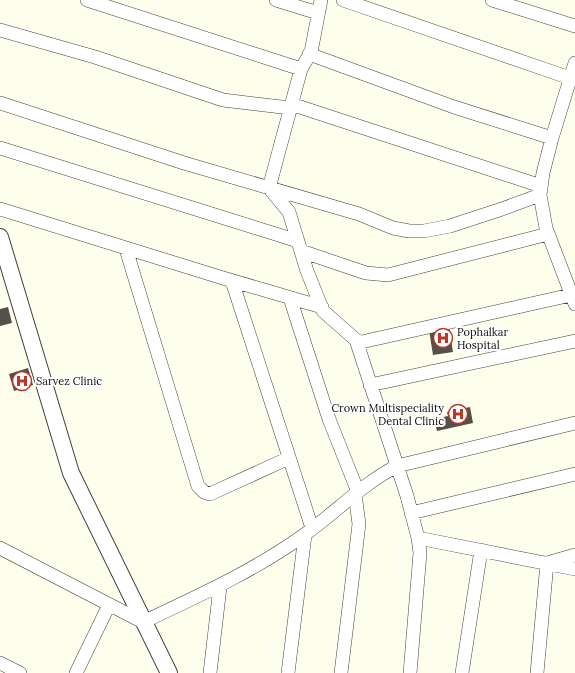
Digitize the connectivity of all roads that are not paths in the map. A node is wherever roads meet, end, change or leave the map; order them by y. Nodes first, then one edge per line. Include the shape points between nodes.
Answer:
1 (87, 0) edge
2 (276, 0) edge
3 (321, 0) edge
4 (343, 0) edge
5 (492, 0) edge
6 (318, 13) junction
7 (575, 26) edge
8 (0, 30) edge
9 (309, 54) junction
10 (575, 63) edge
11 (301, 69) junction
12 (570, 78) junction
13 (0, 103) edge
14 (291, 106) junction
15 (552, 138) junction
16 (0, 148) edge
17 (269, 188) junction
18 (540, 191) junction
19 (0, 209) edge
20 (548, 234) junction
21 (0, 238) edge
22 (300, 246) junction
23 (126, 249) junction
24 (232, 281) junction
25 (290, 298) junction
26 (574, 298) edge
27 (322, 306) junction
28 (575, 341) edge
29 (357, 343) junction
30 (370, 384) junction
31 (575, 423) edge
32 (289, 458) junction
33 (397, 466) junction
34 (575, 474) edge
35 (356, 493) junction
36 (411, 513) junction
37 (309, 531) junction
38 (418, 538) junction
39 (0, 548) edge
40 (481, 550) junction
41 (575, 555) edge
42 (547, 563) junction
43 (575, 569) edge
44 (220, 587) junction
45 (109, 605) junction
46 (143, 622) junction
47 (0, 663) edge
48 (20, 673) edge
49 (76, 673) edge
50 (169, 673) edge
51 (210, 673) edge
52 (288, 673) edge
53 (341, 673) edge
54 (410, 673) edge
55 (462, 673) edge
56 (537, 673) edge

1 - 11 street
2 - 6 street
3 - 6 street
4 - 12 street
5 - 7 street
6 - 9 street
8 - 14 street via 95,57 223,100
9 - 11 street
9 - 15 street via 454,107
10 - 12 street
11 - 14 street
12 - 15 street
13 - 17 street
14 - 17 street
14 - 18 street
15 - 18 street
16 - 22 street
17 - 18 street via 409,231 450,226 502,209
17 - 22 street via 289,212
18 - 20 street
19 - 23 street
20 - 22 street via 388,275 366,273
20 - 26 street
21 - 46 street via 71,473
22 - 27 street
23 - 24 street
23 - 32 street via 198,486 210,494
24 - 25 street
24 - 32 street
25 - 27 street
25 - 35 street
26 - 29 street
27 - 29 street via 323,311
28 - 30 street
29 - 30 street
30 - 33 street
31 - 33 street
32 - 37 street
33 - 35 street
33 - 36 street
34 - 36 street
35 - 37 street
35 - 53 street via 360,524
36 - 38 street
37 - 44 street
37 - 52 street
38 - 40 street
38 - 54 street via 418,589
39 - 45 street
40 - 42 street
40 - 55 street
41 - 42 street
42 - 43 street
42 - 56 street
44 - 46 street
44 - 51 street
45 - 46 street
45 - 49 street
46 - 50 street
47 - 48 street

